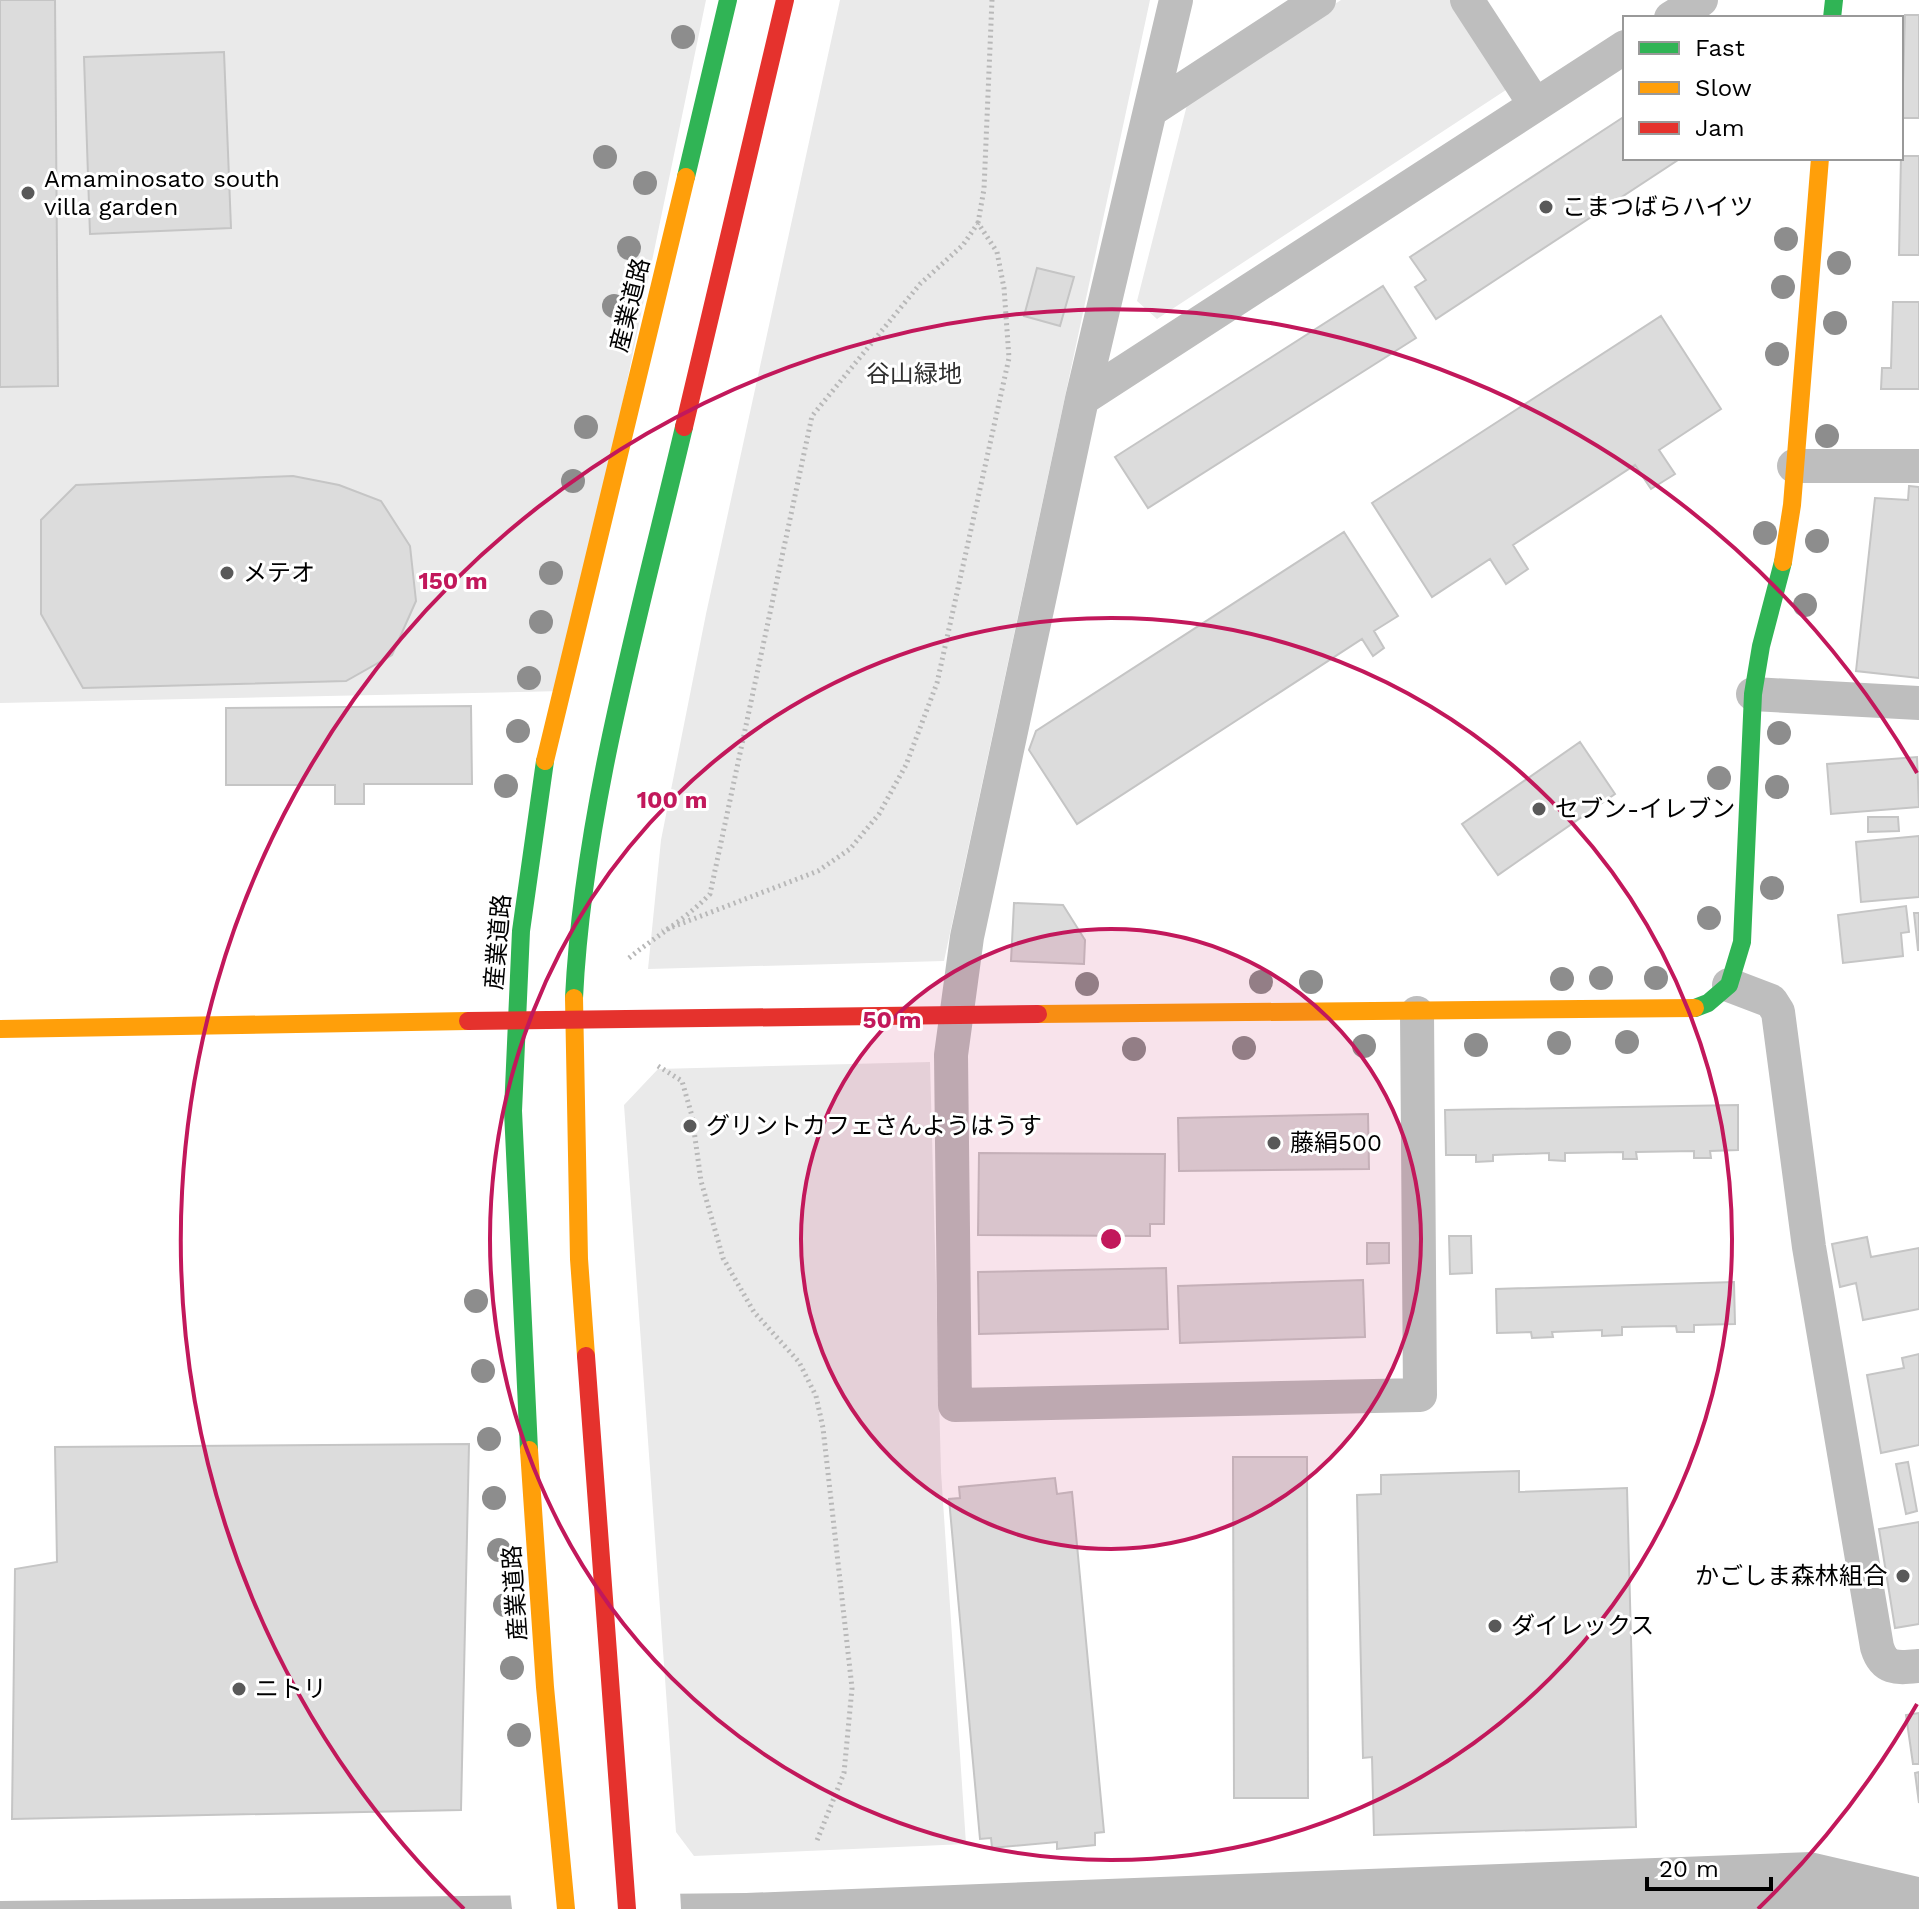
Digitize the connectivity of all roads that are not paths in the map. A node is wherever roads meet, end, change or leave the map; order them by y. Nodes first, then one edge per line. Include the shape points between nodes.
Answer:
1 (728, 0) edge
2 (785, 0) edge
3 (1176, 0) edge
4 (1319, 0) edge
5 (1467, 0) edge
6 (1701, 0) edge
7 (1674, 16) edge
8 (1623, 48) edge
9 (1534, 103) junction
10 (1151, 110) junction
11 (1820, 160) edge
12 (1082, 399) junction
13 (1794, 466) junction
14 (1919, 466) edge
15 (1753, 694) junction
16 (1919, 703) edge
17 (1729, 985) junction
18 (1417, 1013) junction
19 (958, 1014) junction
20 (573, 1021) junction
21 (517, 1022) junction
22 (0, 1029) edge
23 (1919, 1666) edge
24 (566, 1909) edge
25 (627, 1909) edge

1 - 21 main road, 産業道路 via 544,766 521,931
2 - 20 main road via 615,722 577,933
3 - 10 street
4 - 10 street
5 - 9 street
6 - 7 street
8 - 9 street
9 - 12 street
10 - 12 street
11 - 13 main road
12 - 19 street via 967,937
13 - 14 street
13 - 15 main road via 1779,587
15 - 16 street
15 - 17 main road via 1742,942
17 - 18 main road via 1693,1009
17 - 23 street via 1771,1001 1778,1012 1809,1247 1877,1647 1889,1667
18 - 19 main road
18 - 19 street via 1420,1395 955,1405 951,1055
19 - 20 main road
20 - 21 main road
20 - 25 main road via 579,1259
21 - 22 main road
21 - 24 main road, 産業道路 via 513,1111 527,1417

